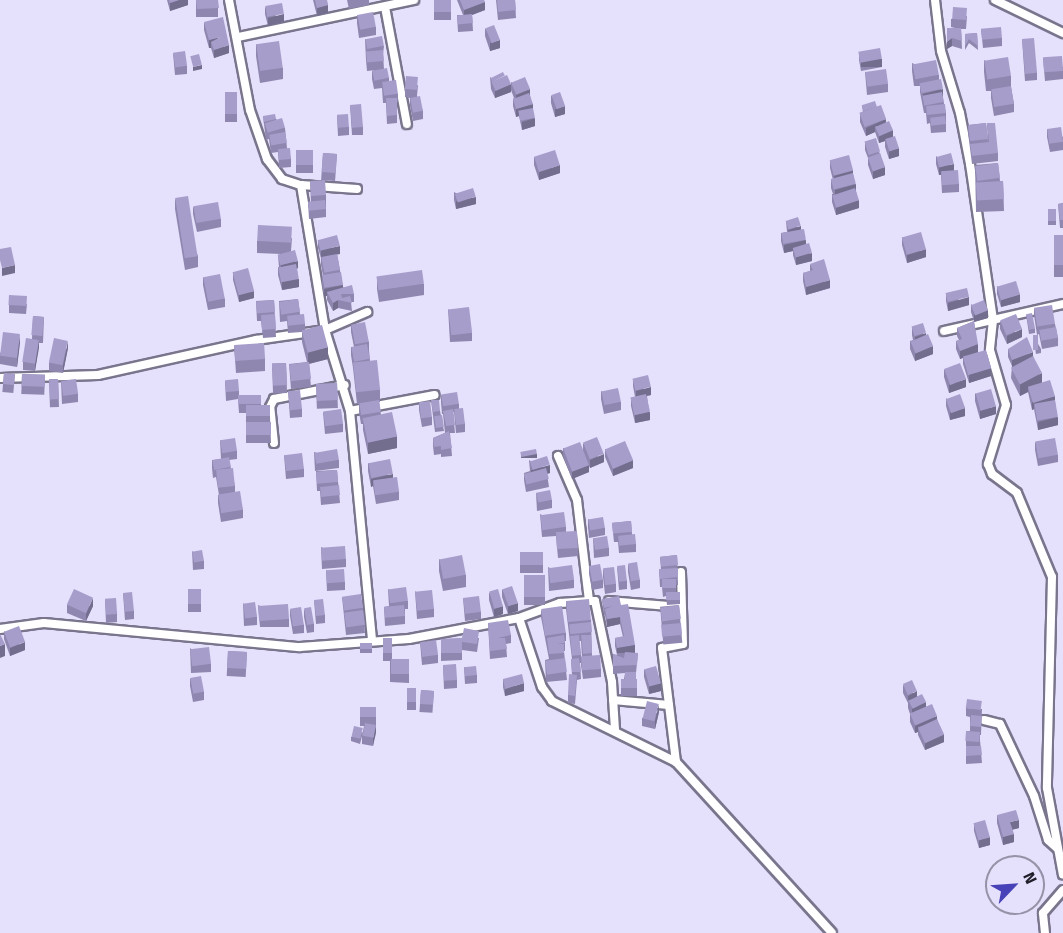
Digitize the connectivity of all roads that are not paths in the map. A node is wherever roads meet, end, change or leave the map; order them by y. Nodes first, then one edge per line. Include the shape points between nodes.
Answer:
1 (229, 0) edge
2 (414, 0) edge
3 (935, 0) edge
4 (995, 0) edge
5 (385, 7) junction
6 (1063, 33) edge
7 (238, 37) junction
8 (407, 124) dead end
9 (301, 185) junction
10 (357, 189) dead end
11 (1063, 304) edge
12 (367, 312) dead end
13 (993, 320) junction
14 (326, 330) junction
15 (944, 332) dead end
16 (0, 378) edge
17 (345, 385) junction
18 (435, 395) dead end
19 (350, 411) junction
20 (274, 443) dead end
21 (558, 456) dead end
22 (681, 572) edge
23 (592, 601) junction
24 (680, 607) junction
25 (519, 618) junction
26 (0, 629) edge
27 (372, 641) junction
28 (613, 700) junction
29 (669, 705) junction
30 (984, 720) edge
31 (615, 730) junction
32 (676, 762) junction
33 (1057, 848) junction
34 (1063, 875) edge
35 (1063, 890) edge
36 (832, 933) edge
37 (1045, 933) edge

1 - 7 street
2 - 5 street
3 - 13 street via 941,51 970,164
4 - 6 street
5 - 7 street
5 - 8 street
7 - 9 street via 250,110 267,159 282,179
9 - 10 street
9 - 14 street
11 - 13 street
12 - 14 street
13 - 15 street
13 - 33 street via 990,350 1006,405 988,454 989,468 1017,493 1053,588 1046,752
14 - 16 street via 256,340 98,375
14 - 17 street
17 - 19 street
17 - 20 street via 274,399 270,407
18 - 19 street
19 - 27 street
21 - 23 street via 577,500
22 - 24 street
23 - 24 street
23 - 25 street via 560,603
23 - 28 street
24 - 29 street via 683,644 662,648
25 - 27 street via 409,639
25 - 31 street via 546,695
26 - 27 street via 44,623 300,646
28 - 29 street
28 - 31 street
29 - 32 street
30 - 33 street via 1000,724 1034,796 1048,840
31 - 32 street
32 - 36 street
33 - 34 street
35 - 37 street via 1043,913

